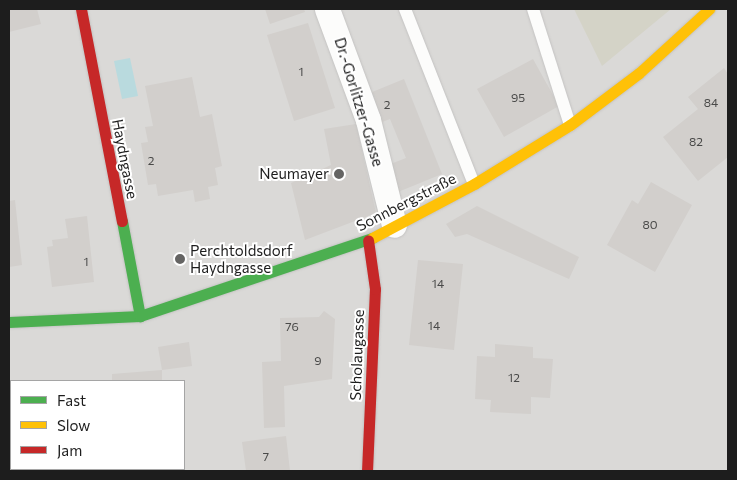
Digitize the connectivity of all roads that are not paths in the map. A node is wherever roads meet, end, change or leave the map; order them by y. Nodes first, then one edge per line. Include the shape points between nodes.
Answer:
1 (82, 9) edge
2 (327, 9) edge
3 (405, 9) edge
4 (533, 9) edge
5 (709, 9) edge
6 (570, 125) junction
7 (474, 184) junction
8 (394, 225) junction
9 (368, 240) junction
10 (140, 316) junction
11 (9, 322) edge
12 (367, 471) edge

1 - 10 street, Haydngasse
2 - 8 street, Dr.-Gorlitzer-Gasse via 368,120
3 - 7 lane
4 - 6 lane
5 - 6 street, Sonnbergstraße via 640,73
6 - 7 street, Sonnbergstraße
7 - 8 street, Sonnbergstraße
8 - 9 street, Sonnbergstraße
9 - 10 street, Sonnbergstraße
9 - 12 street, Scholaugasse via 375,289
10 - 11 street, Sonnbergstraße

